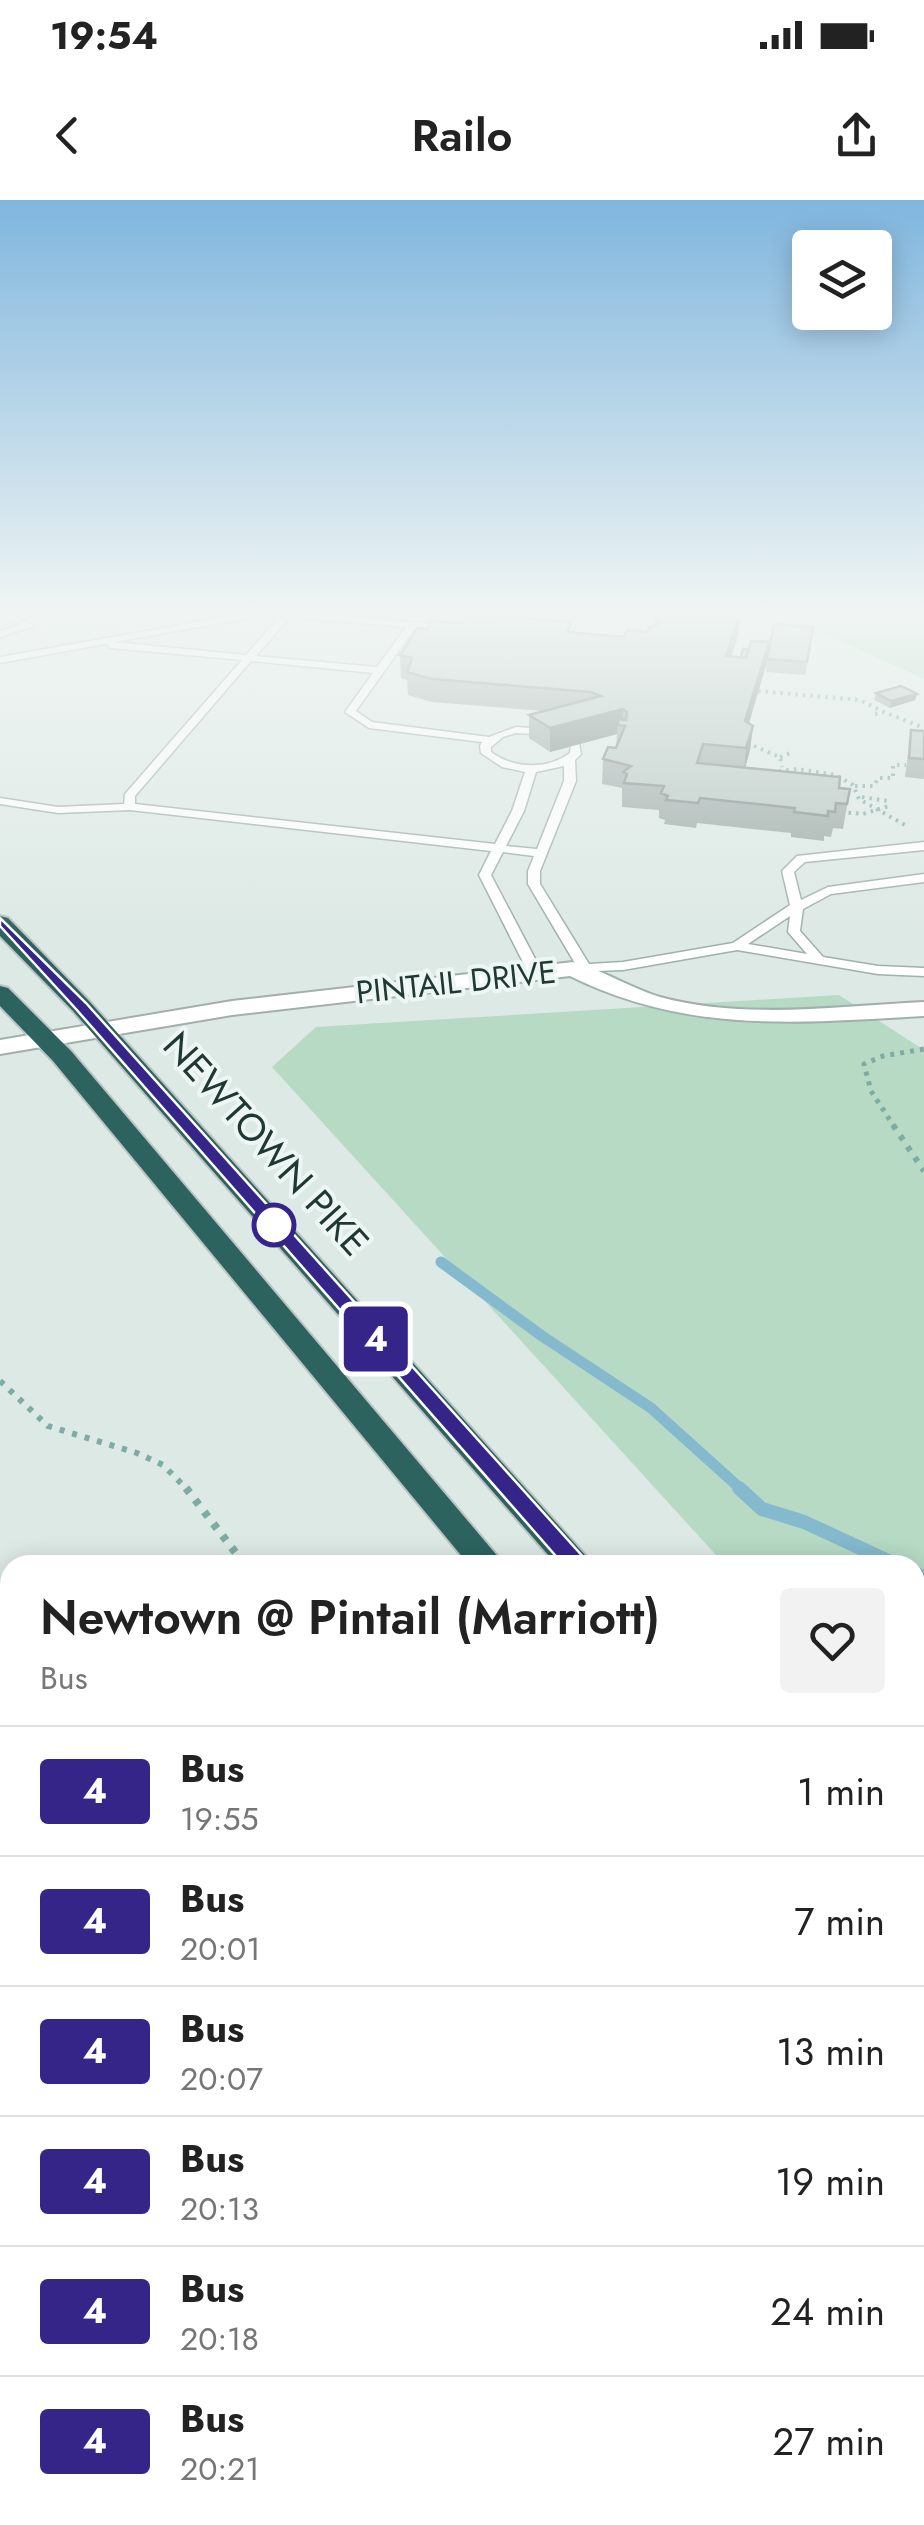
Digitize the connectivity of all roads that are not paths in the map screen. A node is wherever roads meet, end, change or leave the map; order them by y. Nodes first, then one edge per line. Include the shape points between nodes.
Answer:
1 (194, 720) edge
2 (358, 720) edge
3 (553, 732) edge
4 (489, 740) junction
5 (575, 745) edge
6 (570, 760) junction
7 (532, 768) junction
8 (0, 801) edge
9 (130, 807) junction
10 (924, 846) edge
11 (499, 848) junction
12 (541, 853) junction
13 (924, 878) edge
14 (797, 908) junction
15 (0, 923) edge
16 (737, 946) junction
17 (821, 962) junction
18 (578, 968) junction
19 (535, 972) junction
20 (924, 972) edge
21 (0, 993) edge
22 (924, 1008) edge
23 (101, 1029) junction
24 (46, 1039) junction
25 (1, 1049) edge
26 (480, 1555) edge
27 (568, 1555) edge

1 - 9 lane via 128,796
2 - 4 lane
3 - 4 lane via 511,731
4 - 7 lane via 492,759
5 - 6 lane
6 - 7 lane
6 - 12 lane via 570,781
7 - 11 lane
8 - 9 lane via 58,810
9 - 11 lane
10 - 14 lane via 801,859 788,872
11 - 12 lane
11 - 19 lane via 485,875
12 - 18 lane via 534,884
13 - 14 lane via 828,890
14 - 16 lane
14 - 17 lane via 794,932
15 - 23 highway, NEWTOWN PIKE
16 - 17 lane
16 - 18 lane
17 - 20 lane
18 - 19 street, PINTAIL DRIVE
18 - 22 street, PINTAIL DRIVE via 608,990 668,1010 746,1016
19 - 23 street, PINTAIL DRIVE
21 - 24 highway
23 - 24 street, PINTAIL DRIVE
23 - 27 highway, NEWTOWN PIKE
24 - 25 street, PINTAIL DRIVE
24 - 26 highway

